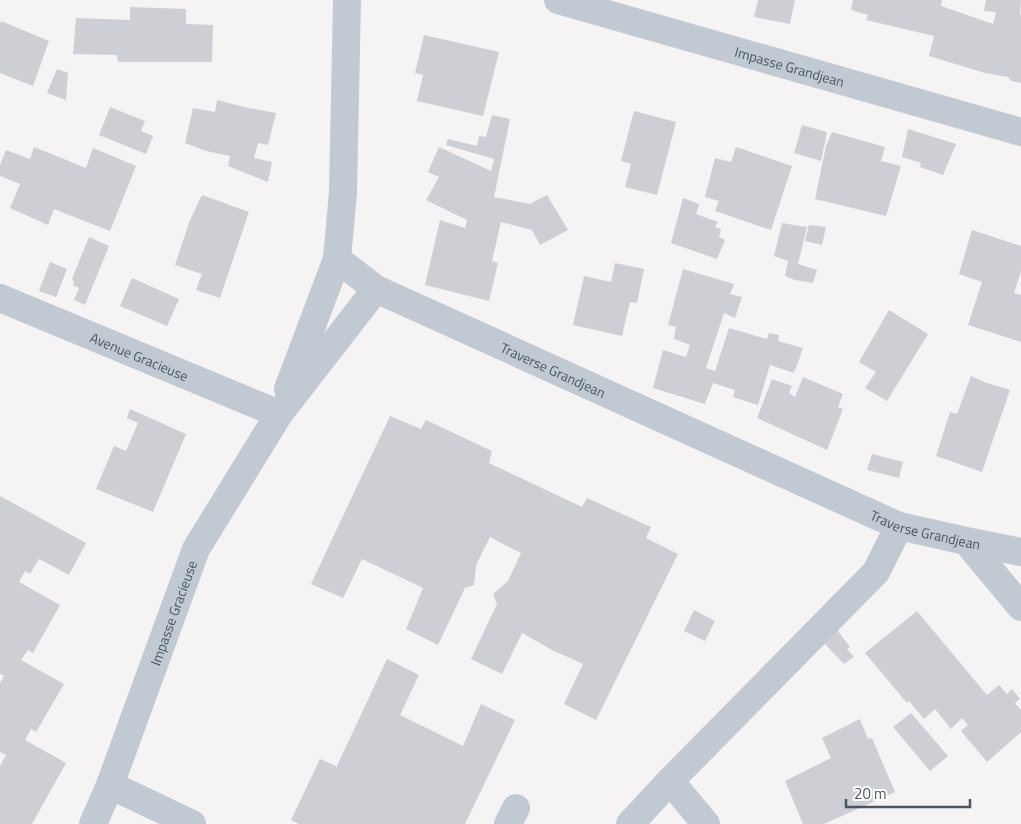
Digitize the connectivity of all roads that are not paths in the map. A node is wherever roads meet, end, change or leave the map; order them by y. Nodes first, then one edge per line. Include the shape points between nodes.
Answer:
1 (347, 0) edge
2 (558, 0) edge
3 (1021, 132) edge
4 (337, 259) junction
5 (376, 289) junction
6 (0, 298) edge
7 (279, 414) junction
8 (899, 526) junction
9 (966, 541) junction
10 (1021, 552) edge
11 (1021, 607) edge
12 (670, 781) junction
13 (110, 785) junction
14 (93, 824) edge
15 (192, 824) edge
16 (630, 824) edge
17 (706, 824) edge

1 - 4 street via 343,192
2 - 3 street, Impasse Grandjean
4 - 5 street, Traverse Grandjean
4 - 7 street, Impasse Gracieuse
5 - 7 street, Impasse Gracieuse
5 - 8 street, Traverse Grandjean
6 - 7 street, Avenue Gracieuse
7 - 13 street, Impasse Gracieuse via 196,549
8 - 9 street, Traverse Grandjean
8 - 12 street via 876,572
9 - 10 street, Traverse Grandjean
9 - 11 street
12 - 16 street
12 - 17 street
13 - 14 street, Impasse Gracieuse
13 - 15 street

